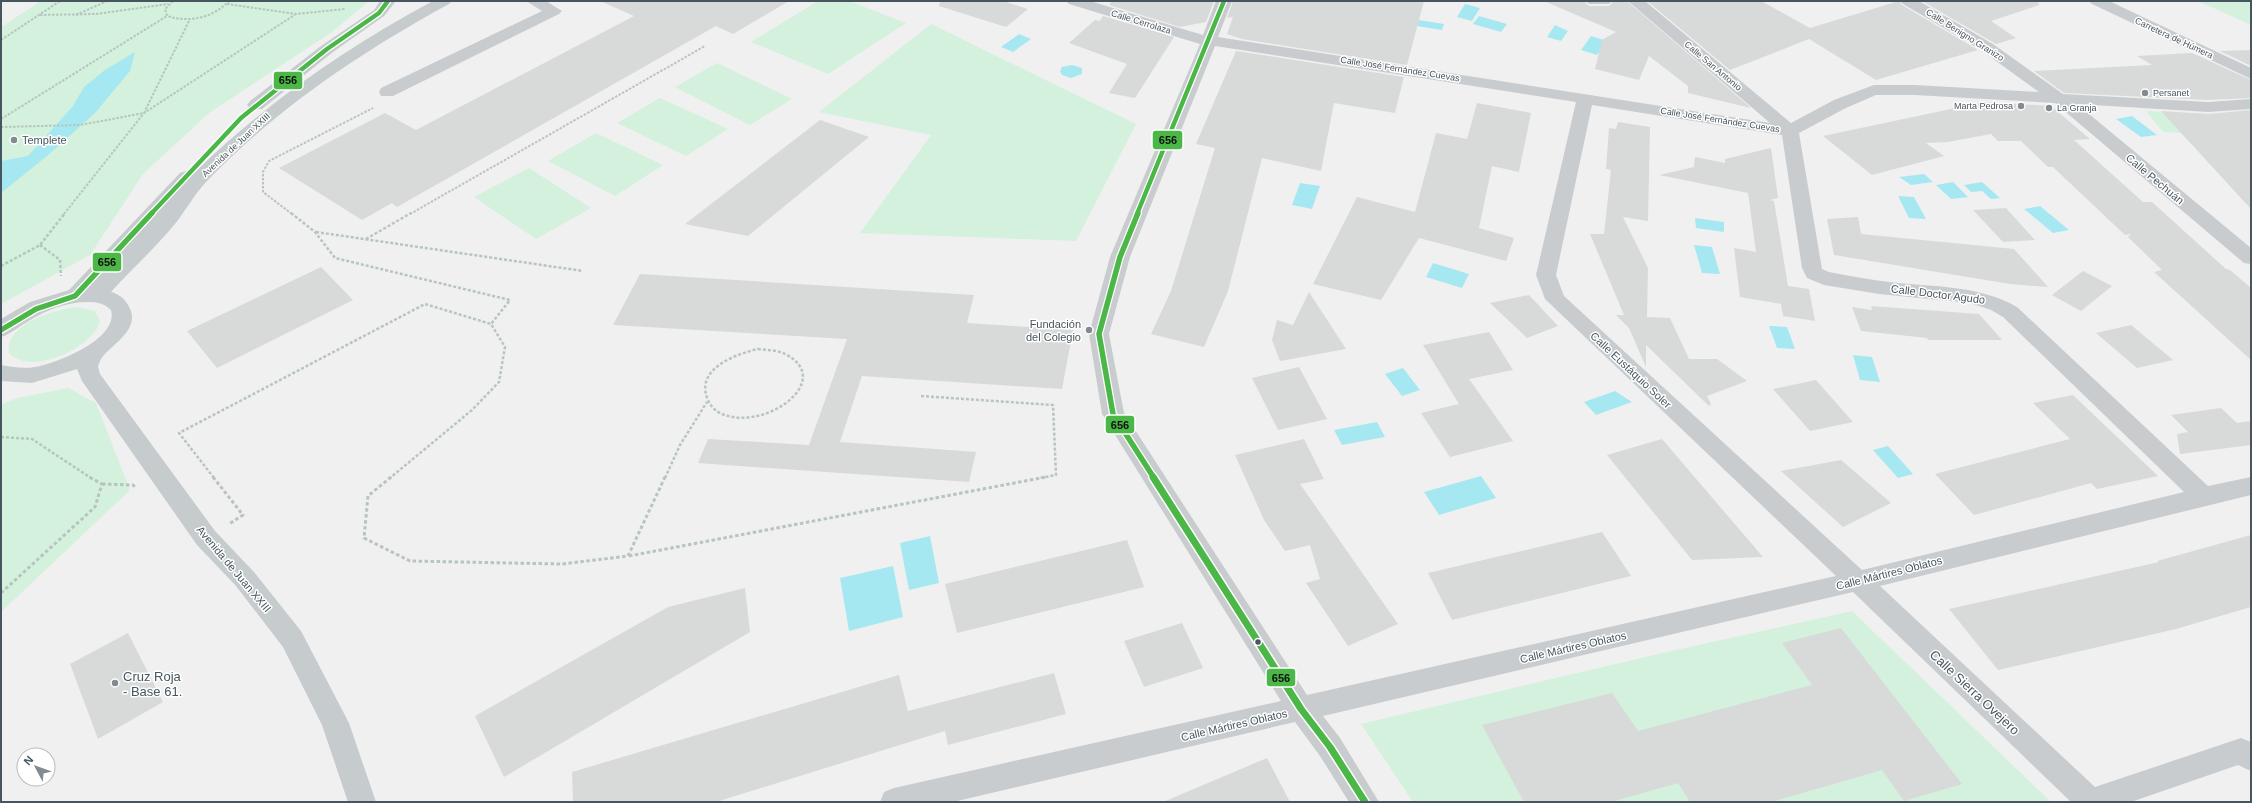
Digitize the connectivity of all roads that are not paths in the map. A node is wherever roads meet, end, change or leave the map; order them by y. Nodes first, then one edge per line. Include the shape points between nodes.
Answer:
1 (388, 1) edge
2 (444, 1) edge
3 (534, 1) edge
4 (1074, 1) edge
5 (1224, 1) edge
6 (1594, 1) edge
7 (1604, 1) edge
8 (1636, 1) edge
9 (1908, 1) edge
10 (2097, 1) edge
11 (1100, 5) edge
12 (1208, 41) junction
13 (2251, 74) edge
14 (387, 92) dead end
15 (1584, 99) junction
16 (2060, 99) junction
17 (2251, 104) edge
18 (1790, 131) junction
19 (2251, 258) edge
20 (97, 295) junction
21 (75, 296) junction
22 (1, 330) edge
23 (95, 351) junction
24 (1, 373) edge
25 (2251, 486) edge
26 (2204, 496) junction
27 (1858, 581) junction
28 (1301, 709) junction
29 (2251, 758) edge
30 (362, 802) edge
31 (894, 802) edge
32 (1364, 802) edge
33 (2091, 802) edge

1 - 21 main road, Avenida de Juan XXIII via 376,15 327,49 241,118
2 - 20 main road, Avenida de Juan XXIII via 403,21 349,54 257,123 201,177 173,214
3 - 14 street via 554,11
4 - 11 street, Calle Cerrolaza
5 - 12 street
6 - 7 street
8 - 18 street, Calle San Antonio
9 - 16 street, Calle Benigno Granizo via 1987,47
10 - 13 street, Carretera de Húmera
11 - 12 street, Calle Cerrolaza
12 - 15 street, Calle José Fernández Cuevas
12 - 28 street via 1120,257 1099,334 1113,414
15 - 18 street, Calle José Fernández Cuevas
15 - 27 street, Calle Eustáquio Soler via 1546,275 1555,299
16 - 17 street, Calle José Fernández Cuevas via 2208,107
16 - 18 street, Calle José Fernández Cuevas via 1874,90 1840,104
16 - 19 street, Calle Pechuán
18 - 26 street, Calle Doctor Agudo via 1814,273 1832,279 1896,290 1983,298 1998,303
20 - 21 main road, Avenida de Juan XXIII
20 - 23 main road, Avenida de Juan XXIII via 111,299 119,306 122,315 119,327 110,339
21 - 22 main road, Avenida de Juan XXIII via 32,310
23 - 24 main road, Avenida de Juan XXIII via 42,374 16,376
23 - 30 main road, Avenida de Juan XXIII via 87,366 90,376 206,538 245,579 292,639 335,723
25 - 26 street, Calle Mártires Oblatos
26 - 27 street, Calle Mártires Oblatos
27 - 28 street, Calle Mártires Oblatos
27 - 33 street, Calle Sierra Ovejero
28 - 31 street, Calle Mártires Oblatos
28 - 32 street via 1330,747
29 - 33 street via 2241,751

